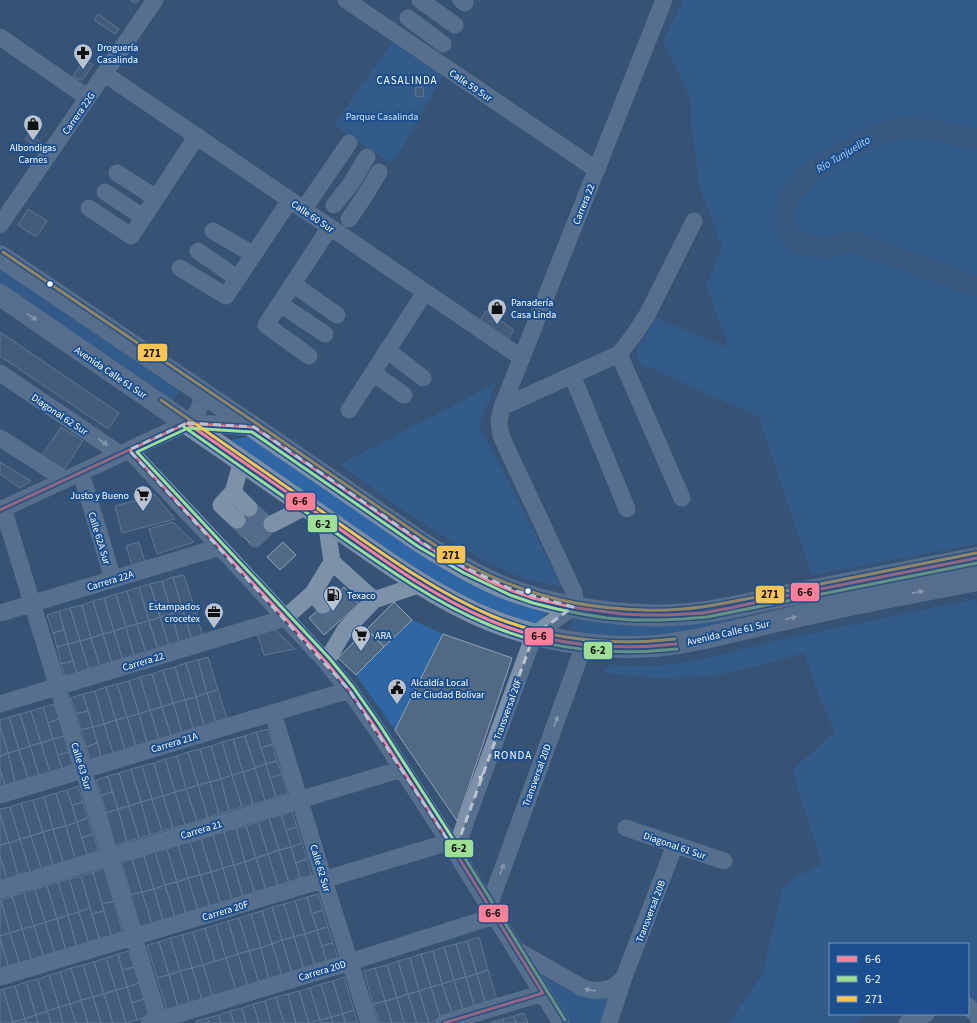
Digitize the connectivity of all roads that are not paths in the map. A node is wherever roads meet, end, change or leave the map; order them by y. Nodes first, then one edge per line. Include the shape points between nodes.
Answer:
1 (156, 0) edge
2 (346, 0) edge
3 (420, 0) edge
4 (664, 0) edge
5 (408, 18) junction
6 (455, 25) dead end
7 (396, 34) junction
8 (0, 37) edge
9 (443, 44) dead end
10 (105, 74) junction
11 (88, 98) junction
12 (197, 136) junction
13 (349, 143) dead end
14 (367, 157) dead end
15 (330, 170) junction
16 (597, 170) junction
17 (379, 172) dead end
18 (117, 173) dead end
19 (350, 185) junction
20 (105, 192) dead end
21 (366, 194) junction
22 (156, 198) junction
23 (297, 205) junction
24 (334, 205) dead end
25 (89, 208) dead end
26 (143, 217) junction
27 (349, 219) dead end
28 (694, 221) dead end
29 (0, 225) edge
30 (330, 227) junction
31 (213, 231) dead end
32 (198, 251) dead end
33 (254, 255) junction
34 (0, 256) edge
35 (180, 268) dead end
36 (238, 279) junction
37 (293, 284) junction
38 (425, 292) junction
39 (0, 295) edge
40 (280, 304) junction
41 (337, 314) dead end
42 (326, 334) dead end
43 (387, 350) junction
44 (619, 354) junction
45 (309, 356) dead end
46 (522, 358) junction
47 (0, 373) edge
48 (372, 373) junction
49 (572, 375) junction
50 (423, 378) dead end
51 (202, 393) junction
52 (404, 395) dead end
53 (502, 407) junction
54 (349, 410) dead end
55 (187, 423) junction
56 (254, 427) junction
57 (0, 438) edge
58 (125, 452) junction
59 (242, 461) junction
60 (81, 473) junction
61 (63, 481) junction
62 (233, 492) junction
63 (682, 498) dead end
64 (307, 506) junction
65 (249, 508) tunnel mouth
66 (2, 509) edge
67 (627, 509) dead end
68 (236, 520) tunnel mouth
69 (326, 520) junction
70 (272, 524) dead end
71 (220, 547) junction
72 (969, 560) edge
73 (332, 562) junction
74 (113, 579) junction
75 (971, 582) edge
76 (421, 584) junction
77 (374, 600) junction
78 (32, 604) junction
79 (573, 607) junction
80 (0, 613) edge
81 (285, 618) junction
82 (534, 635) junction
83 (584, 645) junction
84 (326, 662) junction
85 (58, 686) junction
86 (349, 690) junction
87 (0, 704) edge
88 (274, 713) junction
89 (402, 769) junction
90 (83, 770) junction
91 (0, 795) edge
92 (300, 800) junction
93 (626, 828) dead end
94 (675, 845) junction
95 (452, 847) junction
96 (110, 857) junction
97 (724, 861) dead end
98 (324, 880) junction
99 (0, 890) edge
100 (492, 911) junction
101 (134, 937) junction
102 (516, 949) junction
103 (350, 962) junction
104 (0, 977) edge
105 (624, 977) junction
106 (543, 993) junction
107 (969, 1007) edge
108 (924, 1015) edge
109 (977, 1017) edge
110 (156, 1022) edge
111 (369, 1023) edge
112 (444, 1023) edge
113 (561, 1023) edge
114 (609, 1023) edge
115 (907, 1023) edge
116 (973, 1023) edge

1 - 10 street, Carrera 22G
2 - 7 street, Calle 59 Sur
3 - 5 street
3 - 6 street
4 - 16 street, Carrera 22
5 - 7 street
5 - 9 street
7 - 16 street, Calle 59 Sur
8 - 11 street
10 - 11 street, Carrera 22G
10 - 12 street, Calle 60 Sur
11 - 29 street, Carrera 22G
12 - 22 street
12 - 23 street, Calle 60 Sur
13 - 15 street
14 - 19 street
15 - 19 street
15 - 23 street
16 - 46 street, Carrera 22
17 - 21 street
18 - 22 street
19 - 21 street
19 - 24 street
20 - 26 street
21 - 27 street
22 - 26 street
23 - 30 street, Calle 60 Sur
23 - 33 street
25 - 26 street via 131,236
28 - 44 street via 647,316
30 - 37 street
30 - 38 street, Calle 60 Sur
31 - 33 street
32 - 36 street
33 - 36 street
34 - 51 main road
35 - 36 street via 226,296
37 - 40 street
37 - 41 street
38 - 43 street
38 - 46 street, Calle 60 Sur
39 -> 55 main road, Avenida Calle 61 Sur
40 - 42 street
40 - 45 street via 266,325
43 - 48 street
43 - 50 street
44 - 49 street
44 - 63 street
46 - 53 street, Carrera 22
47 -> 58 street, Diagonal 62 Sur
48 - 52 street
48 - 54 street
49 - 53 street
49 - 67 street
51 - 55 street via 201,406
51 - 56 main road
53 - 79 street via 499,421 501,436 574,592
55 - 56 street
55 - 58 street
55 - 59 main road, Avenida Calle 61 Sur
56 - 79 main road via 445,558 512,590
57 - 61 street via 58,475
58 - 60 street
58 - 71 street, Diagonal 62 Sur
59 - 62 street
59 - 64 main road, Avenida Calle 61 Sur
60 - 61 street
60 - 74 street, Calle 62A Sur
61 - 66 street
62 - 65 street
62 - 68 street via 221,504
64 - 69 main road, Avenida Calle 61 Sur
64 - 70 street
66 - 78 street, Calle 63 Sur
69 - 73 street
69 - 76 main road, Avenida Calle 61 Sur
71 - 74 street, Carrera 22A
71 - 81 street, Diagonal 62 Sur
72 - 79 main road via 695,614 635,614
73 - 77 street
73 - 81 street via 318,599
74 - 78 street, Carrera 22A
83 -> 75 main road, Avenida Calle 61 Sur via 626,647 683,643 795,617
76 - 77 street
76 - 82 main road, Avenida Calle 61 Sur via 485,617
77 - 84 street via 342,626
78 - 80 street, Carrera 22A
78 - 85 street, Calle 63 Sur
79 - 82 street
81 - 84 street, Diagonal 62 Sur
81 - 85 street, Carrera 22
82 - 83 main road, Avenida Calle 61 Sur
82 -> 95 street, Transversal 20F
100 -> 83 street, Transversal 20D
84 - 86 street, Diagonal 62 Sur
85 - 87 street, Carrera 22
85 - 90 street, Calle 63 Sur
86 - 88 street, Carrera 21A
86 - 89 street, Diagonal 62 Sur
88 - 90 street, Carrera 21A
88 - 92 street, Calle 62 Sur
89 - 92 street, Carrera 21
89 - 95 street, Diagonal 62 Sur
90 - 91 street, Carrera 21A
90 - 96 street, Calle 63 Sur
92 - 96 street, Carrera 21
92 - 98 street, Calle 62 Sur
93 - 94 street, Diagonal 61 Sur
94 - 97 street, Diagonal 61 Sur
94 - 105 street, Transversal 20B
95 - 98 street, Carrera 20F
95 - 100 street, Diagonal 62 Sur
96 - 99 street, Carrera 21
96 - 101 street, Calle 63 Sur
98 - 101 street, Carrera 20F
98 - 103 street, Calle 62 Sur
100 - 102 street, Diagonal 62 Sur
100 - 103 street, Carrera 20D
101 - 104 street, Carrera 20F
101 - 110 street, Calle 63 Sur
105 -> 102 street via 620,983 602,991 582,988
102 - 106 street, Diagonal 62 Sur
103 - 110 street, Carrera 20D
103 - 111 street, Calle 62 Sur
105 - 114 street, Transversal 20B
106 - 112 street
106 - 113 street, Diagonal 62 Sur
107 - 109 street
108 - 115 street
109 - 116 street

